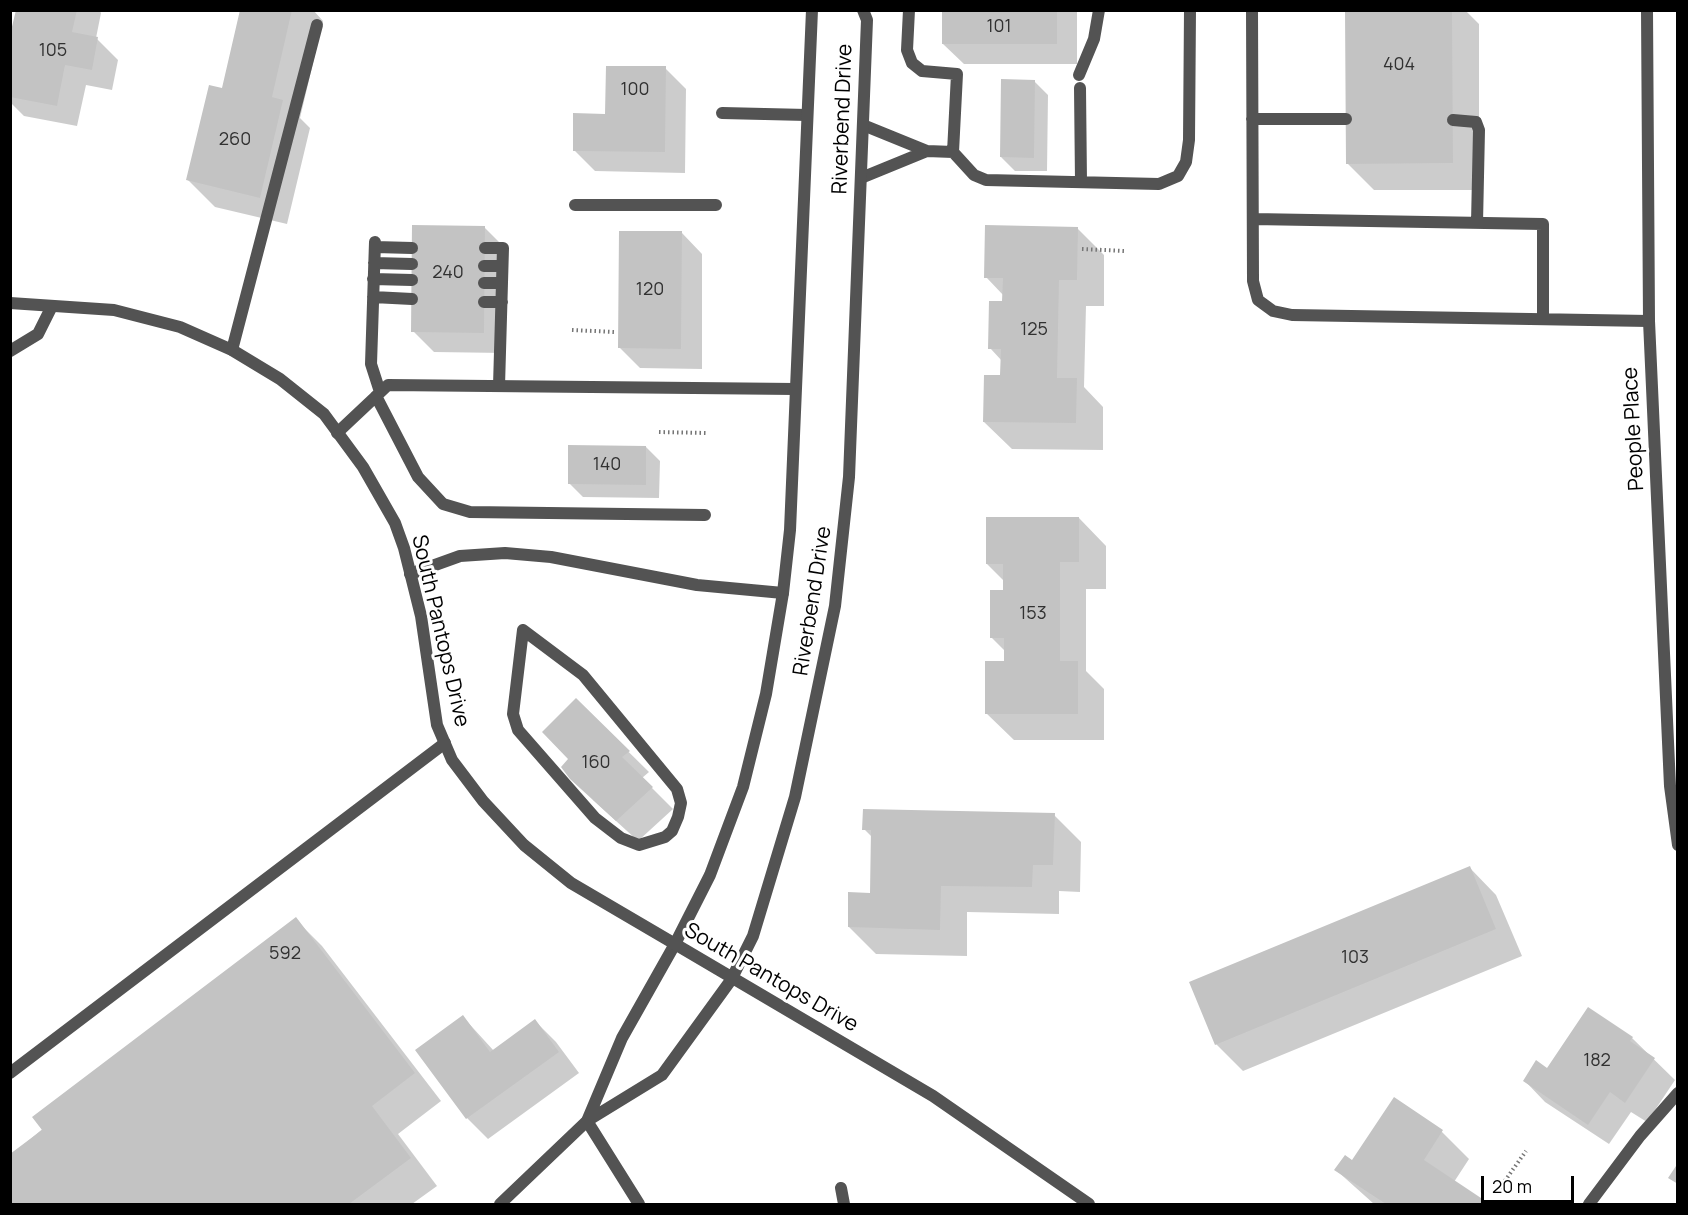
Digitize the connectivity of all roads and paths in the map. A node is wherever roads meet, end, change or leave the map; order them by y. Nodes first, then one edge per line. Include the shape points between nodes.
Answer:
1 (812, 10) edge
2 (863, 10) edge
3 (909, 10) edge
4 (1099, 10) edge
5 (1190, 10) edge
6 (1252, 10) edge
7 (1647, 10) edge
8 (317, 25) dead end
9 (1079, 75) dead end
10 (1080, 88) dead end
11 (722, 113) dead end
12 (807, 115) junction
13 (1252, 119) junction
14 (1346, 119) dead end
15 (1453, 120) dead end
16 (863, 124) junction
17 (927, 151) junction
18 (953, 152) junction
19 (861, 178) junction
20 (1081, 182) junction
21 (575, 205) dead end
22 (716, 205) dead end
23 (1253, 219) junction
24 (1477, 223) junction
25 (412, 248) dead end
26 (484, 248) dead end
27 (1082, 249) dead end
28 (1125, 251) dead end
29 (374, 262) junction
30 (412, 264) dead end
31 (484, 266) dead end
32 (502, 266) junction
33 (373, 279) junction
34 (412, 280) dead end
35 (484, 283) dead end
36 (502, 283) junction
37 (373, 297) junction
38 (412, 299) dead end
39 (484, 302) dead end
40 (502, 302) junction
41 (10, 303) edge
42 (52, 306) junction
43 (1543, 319) junction
44 (1649, 321) junction
45 (572, 330) dead end
46 (615, 332) dead end
47 (232, 350) junction
48 (10, 351) edge
49 (499, 386) junction
50 (795, 389) junction
51 (378, 394) junction
52 (659, 432) dead end
53 (338, 433) junction
54 (706, 433) dead end
55 (705, 515) dead end
56 (410, 574) junction
57 (783, 593) junction
58 (523, 630) joint
59 (445, 743) junction
60 (1677, 845) edge
61 (675, 945) junction
62 (731, 980) junction
63 (10, 1073) edge
64 (1677, 1093) edge
65 (587, 1121) junction
66 (1526, 1150) dead end
67 (842, 1188) dead end
68 (1497, 1192) dead end
69 (500, 1204) edge
70 (639, 1204) edge
71 (844, 1204) edge
72 (1089, 1204) edge
73 (1589, 1204) edge

1 - 12 street, Riverbend Drive
2 - 16 street, Riverbend Drive via 867,21
3 - 18 street via 907,50 912,63 922,71 957,74
4 - 9 street via 1094,39
5 - 20 street via 1189,140 1186,162 1178,176 1159,184
6 - 13 street
7 - 44 street, People Place
8 - 47 street
10 - 20 street
11 - 12 street
12 - 50 street, Riverbend Drive
13 - 14 street
13 - 23 street
15 - 24 street via 1476,122 1479,130
16 - 17 street
16 - 19 street, Riverbend Drive
17 - 18 street
17 - 19 street
18 - 20 street via 974,175 986,180
19 - 62 street, Riverbend Drive via 849,477 835,606 795,797 753,936
21 - 22 street
23 - 24 street
23 - 43 street via 1253,281 1258,300 1273,312
24 - 43 street via 1543,224
25 - 29 street via 375,244
26 - 32 street via 503,248
27 - 28 path
29 - 30 street
29 - 33 street
31 - 32 street
32 - 36 street
33 - 34 street
33 - 37 street
35 - 36 street
36 - 40 street
37 - 38 street
37 - 51 street via 371,363
39 - 40 street
40 - 49 street
41 - 42 street, South Pantops Drive
42 - 47 street, South Pantops Drive via 114,310 180,327
42 - 48 street via 38,334
43 - 44 street
44 - 60 street, People Place via 1670,776
45 - 46 path
47 - 53 street, South Pantops Drive via 280,379 324,414
49 - 50 street
49 - 51 street via 388,385
50 - 57 street, Riverbend Drive via 790,530
51 - 53 street
51 - 55 street via 418,477 443,504 470,512
52 - 54 path
53 - 56 street, South Pantops Drive via 363,467 394,523
56 - 57 street via 460,556 505,553 551,557 697,585
56 - 59 street, South Pantops Drive via 421,616 435,715
57 - 61 street, Riverbend Drive via 766,694 743,787 710,875
58 - 58 street via 583,675 677,789 681,803 672,831 652,843 627,843 595,818 518,730 513,714
59 - 61 street, South Pantops Drive via 452,760 483,801 524,844 571,883
59 - 63 street
61 - 62 street, South Pantops Drive
61 - 65 street, Riverbend Drive via 622,1038
62 - 65 street, Riverbend Drive via 662,1075
62 - 72 street, South Pantops Drive via 933,1096
64 - 73 street
65 - 69 street, Riverbend Drive
65 - 70 street
66 - 68 path
67 - 71 street

